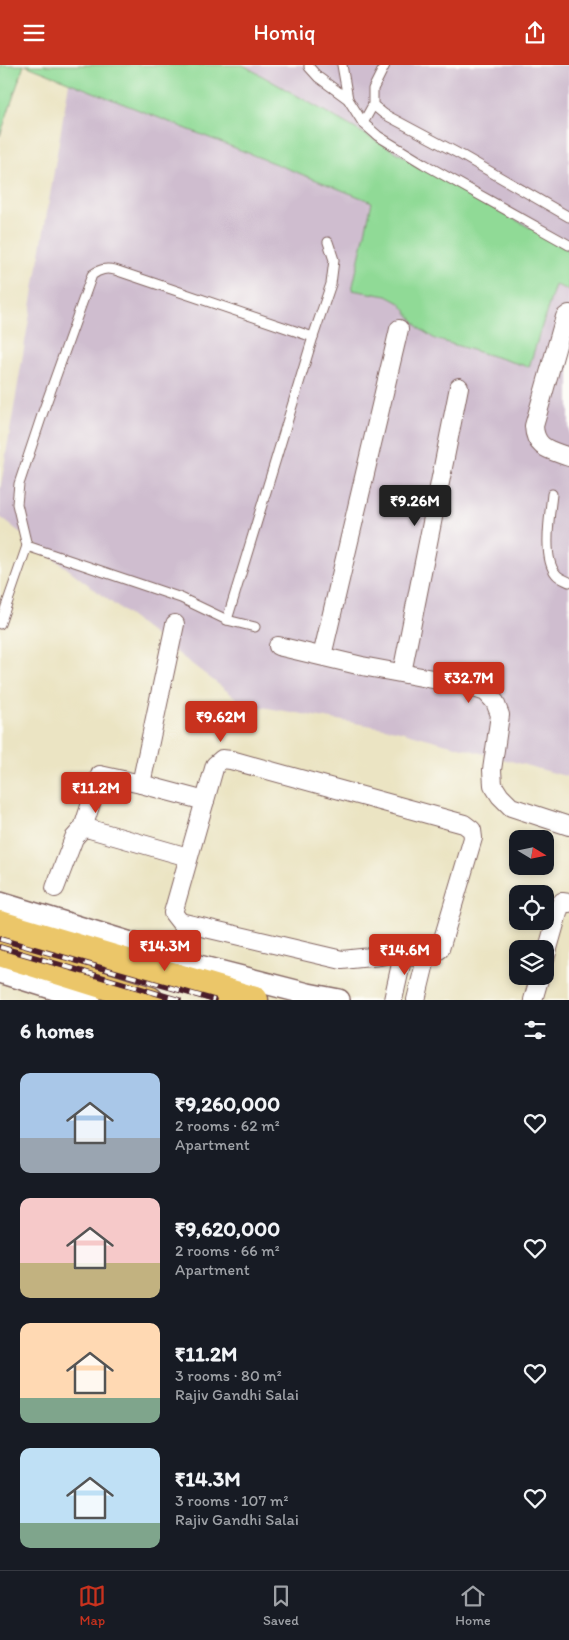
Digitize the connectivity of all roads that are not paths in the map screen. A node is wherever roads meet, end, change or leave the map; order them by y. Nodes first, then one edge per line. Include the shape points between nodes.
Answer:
1 (308, 65) edge
2 (342, 65) edge
3 (385, 65) edge
4 (348, 99) junction
5 (373, 105) junction
6 (362, 123) junction
7 (569, 217) edge
8 (328, 242) dead end
9 (569, 245) edge
10 (569, 314) edge
11 (398, 329) dead end
12 (314, 337) junction
13 (459, 387) dead end
14 (569, 457) edge
15 (552, 494) dead end
16 (27, 546) junction
17 (569, 583) edge
18 (227, 620) junction
19 (0, 624) edge
20 (175, 624) dead end
21 (255, 627) dead end
22 (278, 646) dead end
23 (322, 656) junction
24 (402, 673) junction
25 (141, 784) junction
26 (205, 801) junction
27 (569, 826) edge
28 (83, 828) junction
29 (188, 857) junction
30 (55, 888) dead end
31 (0, 903) edge
32 (569, 903) edge
33 (0, 924) edge
34 (550, 940) edge
35 (0, 953) edge
36 (403, 955) junction
37 (426, 959) junction
38 (0, 973) edge
39 (537, 985) edge
40 (90, 1000) edge
41 (150, 1000) edge
42 (255, 1000) edge
43 (339, 1000) edge
44 (393, 1000) edge
45 (416, 1000) edge
46 (533, 1000) edge

1 - 4 lane via 318,77
2 - 4 lane
3 - 5 lane via 372,89
4 - 6 lane
5 - 6 lane
5 - 7 lane
6 - 9 lane via 424,164
8 - 12 lane via 334,270
10 - 14 street via 565,317 534,426 534,435 542,446
11 - 23 street
12 - 16 lane via 115,270 107,268 92,275 20,483 17,504
12 - 18 lane
13 - 24 street
15 - 17 lane via 550,564 556,575
16 - 18 lane via 181,597
16 - 19 lane
18 - 21 lane
20 - 25 street
22 - 23 street
23 - 24 street
24 - 27 street via 486,692 496,702 500,715 492,770 493,785 500,797 511,807
25 - 26 street
25 - 28 street via 100,775
26 - 29 street
26 - 37 street via 215,765 222,759 468,827 473,838 440,949
28 - 29 street
28 - 30 street via 74,838
29 - 36 street via 173,913 180,922 342,960 397,952
31 - 43 street via 195,965
32 - 34 street via 562,902
33 - 42 main road
35 - 41 main road
36 - 37 street
36 - 44 street
37 - 45 street
38 - 40 street
39 - 46 street

